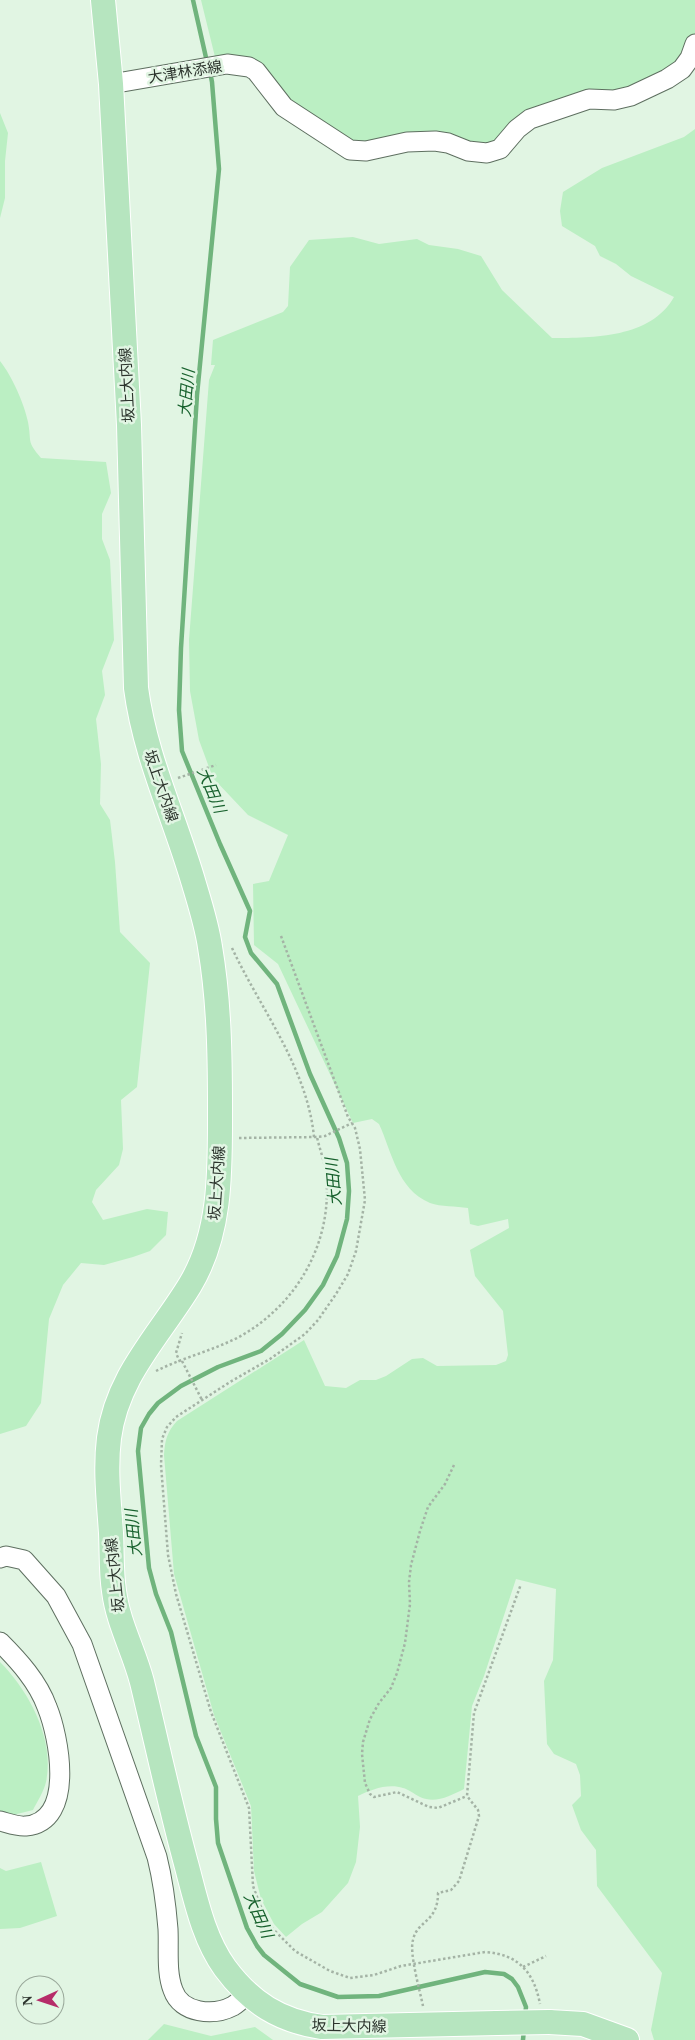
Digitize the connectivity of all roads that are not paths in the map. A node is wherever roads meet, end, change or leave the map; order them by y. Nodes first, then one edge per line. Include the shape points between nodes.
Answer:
1 (103, 0) edge
2 (695, 44) edge
3 (111, 84) junction
4 (0, 1558) edge
5 (0, 1642) edge
6 (0, 1821) edge
7 (248, 1994) junction
8 (627, 2040) edge

1 - 3 main road, 坂上大内線
2 - 3 street, 大津林添線 via 682,69 667,80 631,96 614,100 589,99 530,119 517,128 500,149 487,153 435,141 407,142 366,151 350,150 284,107 249,67 227,64
3 - 7 main road, 坂上大内線 via 129,425 136,688 150,754 193,879 210,943 218,1005 220,1137 213,1232 191,1284 128,1377 115,1408 108,1461 113,1590 141,1679 176,1829 206,1932 224,1967
4 - 7 street via 24,1560 56,1596 82,1644 157,1857 165,1891 170,1977 174,1993 183,2004 203,2013 232,2006
5 - 6 street via 20,1662 47,1705 56,1740 59,1778 58,1800 40,1822 26,1826
7 - 8 main road, 坂上大内線, bridge via 276,2015 322,2027 497,2023 545,2016 583,2024

